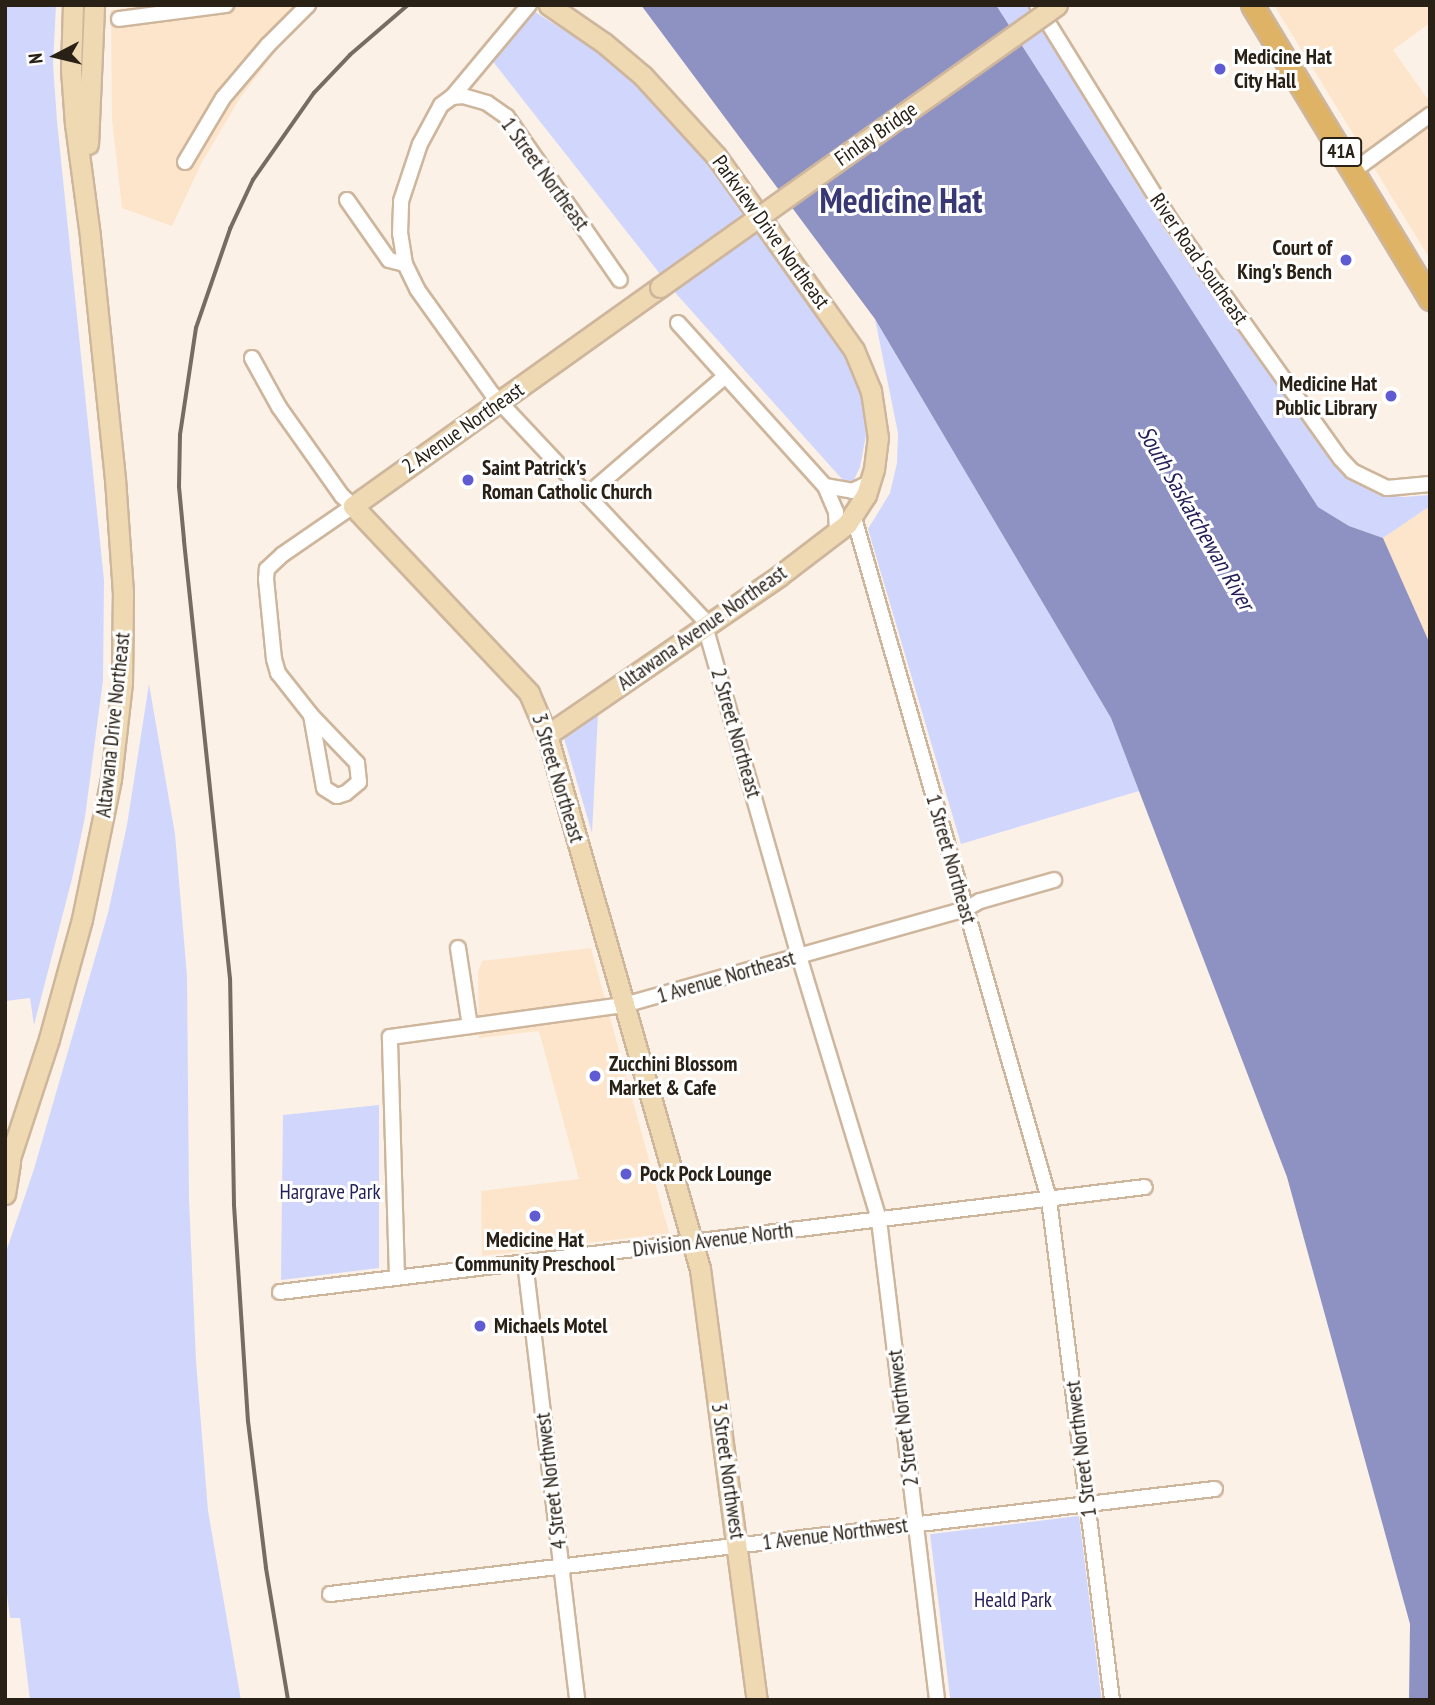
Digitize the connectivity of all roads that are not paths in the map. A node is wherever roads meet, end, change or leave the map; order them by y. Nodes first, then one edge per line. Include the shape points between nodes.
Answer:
1 (72, 5) edge
2 (94, 5) edge
3 (226, 5) edge
4 (308, 5) edge
5 (529, 5) edge
6 (549, 5) edge
7 (1037, 5) edge
8 (1057, 5) edge
9 (1252, 5) edge
10 (119, 19) dead end
11 (452, 97) junction
12 (1430, 115) edge
13 (185, 162) dead end
14 (1352, 172) junction
15 (347, 200) dead end
16 (90, 236) junction
17 (405, 264) junction
18 (620, 280) dead end
19 (660, 287) joint
20 (1430, 299) edge
21 (678, 323) dead end
22 (252, 358) dead end
23 (724, 377) junction
24 (500, 402) junction
25 (870, 482) junction
26 (1430, 484) edge
27 (825, 486) junction
28 (587, 495) junction
29 (353, 506) junction
30 (854, 517) junction
31 (837, 532) junction
32 (706, 627) junction
33 (311, 715) junction
34 (547, 735) junction
35 (1054, 880) dead end
36 (966, 909) junction
37 (457, 948) dead end
38 (799, 956) junction
39 (624, 1005) junction
40 (470, 1026) junction
41 (8, 1167) edge
42 (1145, 1187) dead end
43 (5, 1194) edge
44 (1049, 1199) junction
45 (879, 1220) junction
46 (693, 1243) junction
47 (525, 1262) junction
48 (397, 1278) junction
49 (281, 1292) dead end
50 (1215, 1489) dead end
51 (1088, 1504) junction
52 (916, 1524) junction
53 (738, 1546) junction
54 (561, 1567) junction
55 (330, 1594) dead end
56 (577, 1700) edge
57 (757, 1700) edge
58 (937, 1700) edge
59 (1112, 1700) edge

1 - 16 street, Altawana Drive Northeast via 75,124
2 - 16 street, Altawana Drive Northeast via 88,125
3 - 10 street
4 - 13 street via 223,98
5 - 11 street
6 - 25 street, Parkview Drive Northeast via 628,62 683,117 841,329 864,370 877,417 877,454
7 - 26 street, River Road Southeast via 1171,221 1341,459 1352,471 1387,488
8 - 19 street, Finlay Bridge, bridge
9 - 14 main road, 41A
11 - 17 street via 435,114 405,184 399,218
11 - 18 street, 1 Street Northeast via 487,103 507,117
12 - 14 street
14 - 20 main road, 41A
15 - 17 street, 2 Street Northeast via 389,260
16 - 41 street, Altawana Drive Northeast via 116,479 123,593 122,683 111,779 88,892 49,1040
17 - 24 street, 2 Street Northeast via 417,289
19 - 24 street, 2 Avenue Northeast
21 - 23 street
22 - 29 street, 3 Street Northeast via 279,407
23 - 27 street
23 - 28 street
24 - 28 street, 2 Street Northeast
24 - 29 street, 2 Avenue Northeast
25 - 27 street via 852,491
25 - 30 street, Parkview Drive Northeast
27 - 31 street via 834,504
28 - 32 street, 2 Street Northeast
29 - 33 street, 2 Avenue Northeast via 267,569 278,673
29 - 34 street, 3 Street Northeast via 520,683 538,709
30 - 31 street, Altawana Avenue Northeast
30 - 36 street, 1 Street Northeast
31 - 32 street, Altawana Avenue Northeast
32 - 34 street, Altawana Avenue Northeast
32 - 38 street, 2 Street Northeast
33 - 33 street via 324,788 337,796 346,793 359,782 357,763
34 - 39 street, 3 Street Northeast
35 - 36 street, 1 Avenue Northeast
36 - 38 street, 1 Avenue Northeast
36 - 44 street, 1 Street Northeast
37 - 40 street
38 - 39 street, 1 Avenue Northeast
38 - 45 street, 2 Street Northeast
39 - 40 street, 1 Avenue Northeast
39 - 46 street, 3 Street Northeast
40 - 48 street, 1 Avenue Northeast via 390,1037
41 - 43 street, Altawana Drive Northeast
42 - 44 street, Division Avenue North
44 - 45 street, Division Avenue North
44 - 51 street, 1 Street Northwest
45 - 46 street, Division Avenue North
45 - 52 street, 2 Street Northwest
46 - 47 street, Division Avenue North
46 - 53 street, 3 Street Northwest via 704,1293
47 - 48 street, Division Avenue North
47 - 54 street, 4 Street Northwest
48 - 49 street, Division Avenue North
50 - 51 street, 1 Avenue Northwest
51 - 52 street, 1 Avenue Northwest
51 - 59 street, 1 Street Northwest
52 - 53 street, 1 Avenue Northwest
52 - 58 street, 2 Street Northwest
53 - 54 street, 1 Avenue Northwest
53 - 57 street, 3 Street Northwest
54 - 55 street, 1 Avenue Northwest
54 - 56 street, 4 Street Northwest

